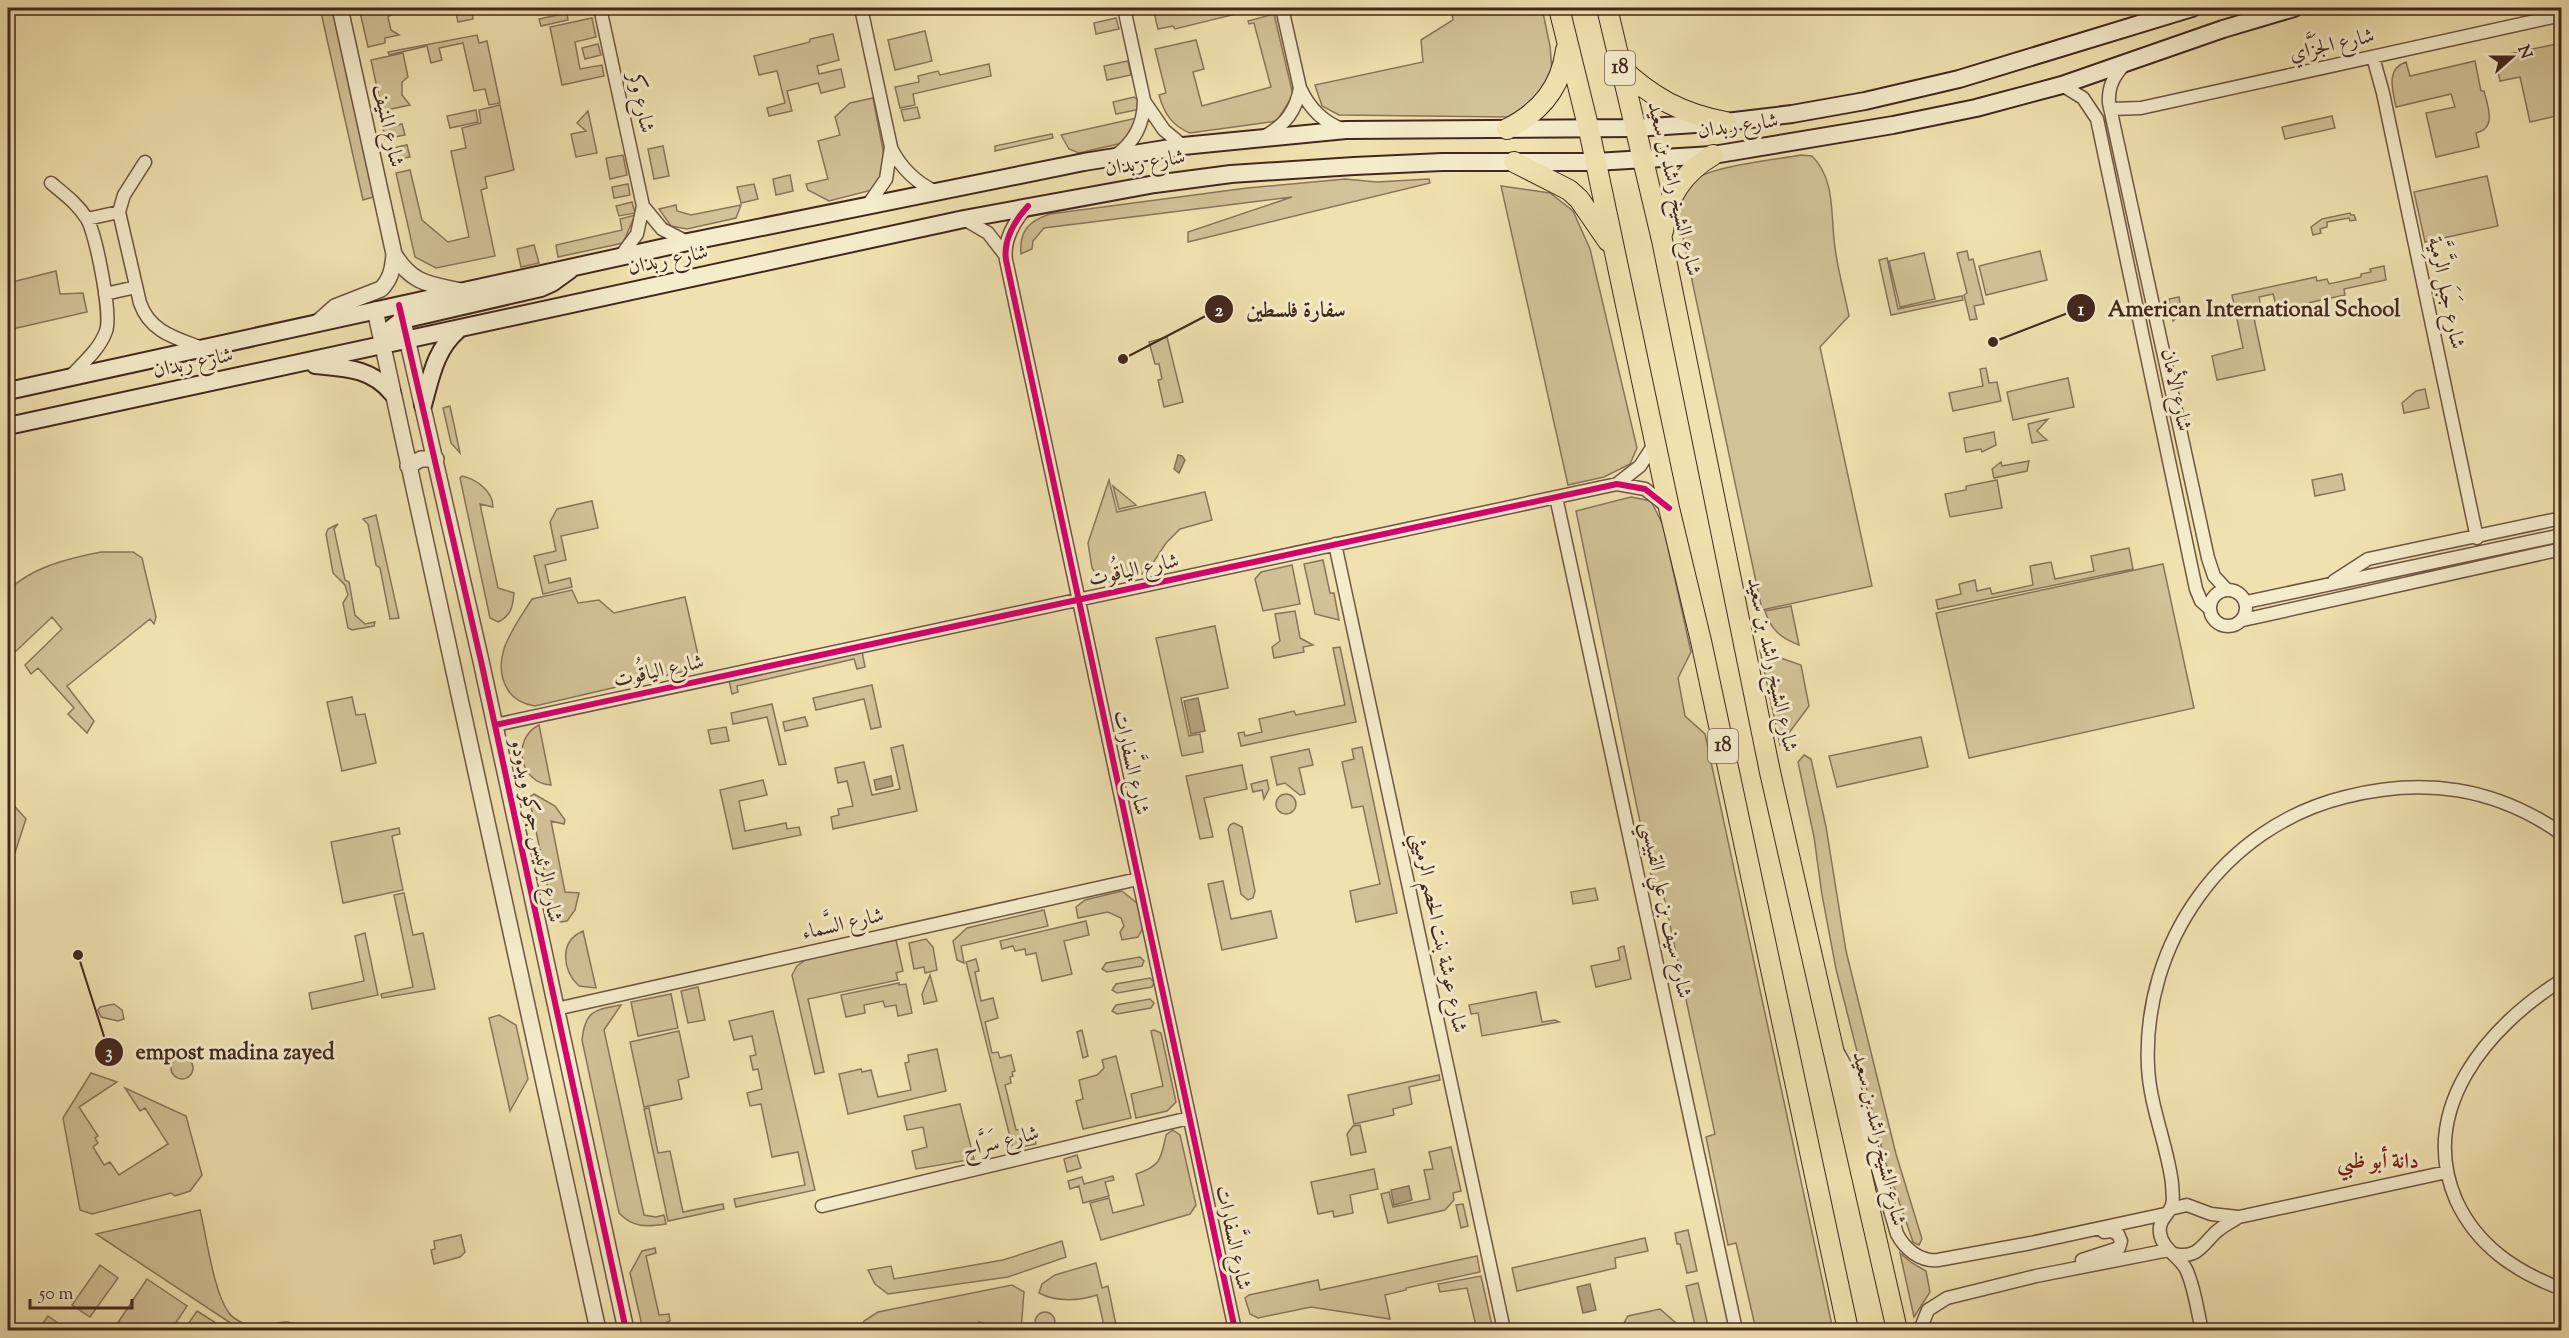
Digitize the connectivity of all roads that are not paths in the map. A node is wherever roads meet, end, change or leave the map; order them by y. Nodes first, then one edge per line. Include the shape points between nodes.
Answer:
1 (340, 8) edge
2 (600, 8) edge
3 (861, 8) edge
4 (1124, 8) edge
5 (1282, 8) edge
6 (1559, 8) edge
7 (1607, 8) edge
8 (2192, 8) edge
9 (2294, 8) edge
10 (2562, 15) edge
11 (1567, 44) junction
12 (2373, 57) junction
13 (2126, 62) junction
14 (1620, 67) junction
15 (2062, 85) junction
16 (1300, 88) junction
17 (1144, 100) junction
18 (2110, 109) junction
19 (1725, 122) junction
20 (1635, 128) junction
21 (1508, 129) junction
22 (1346, 130) junction
23 (1589, 130) junction
24 (1262, 138) junction
25 (1183, 146) junction
26 (891, 147) junction
27 (1713, 154) junction
28 (1114, 157) junction
29 (1643, 159) junction
30 (145, 162) dead end
31 (1514, 162) junction
32 (1595, 162) junction
33 (51, 183) dead end
34 (934, 191) junction
35 (868, 205) junction
36 (643, 206) junction
37 (1028, 206) junction
38 (118, 212) junction
39 (87, 219) junction
40 (964, 219) junction
41 (1662, 240) junction
42 (688, 242) junction
43 (1614, 249) junction
44 (394, 254) junction
45 (1005, 255) junction
46 (620, 257) junction
47 (573, 267) junction
48 (136, 287) junction
49 (461, 291) junction
50 (105, 294) junction
51 (375, 310) junction
52 (401, 313) junction
53 (317, 323) junction
54 (458, 330) junction
55 (407, 341) junction
56 (382, 346) junction
57 (202, 348) junction
58 (300, 364) junction
59 (69, 378) junction
60 (8, 391) edge
61 (392, 393) junction
62 (423, 405) junction
63 (8, 426) edge
64 (1655, 443) junction
65 (436, 459) junction
66 (408, 466) junction
67 (1617, 484) junction
68 (1557, 497) junction
69 (1669, 508) junction
70 (2562, 518) edge
71 (2562, 535) edge
72 (2478, 537) junction
73 (1335, 544) junction
74 (2562, 549) edge
75 (2330, 584) junction
76 (2228, 590) junction
77 (1078, 600) junction
78 (2246, 602) junction
79 (2210, 609) junction
80 (2242, 620) junction
81 (495, 725) junction
82 (2562, 834) edge
83 (1138, 879) junction
84 (2562, 980) edge
85 (556, 1009) junction
86 (1832, 1045) junction
87 (1190, 1118) junction
88 (2447, 1172) junction
89 (822, 1206) dead end
90 (2168, 1212) junction
91 (2240, 1217) junction
92 (2031, 1243) junction
93 (2172, 1252) junction
94 (2036, 1276) junction
95 (2562, 1289) edge
96 (598, 1330) edge
97 (626, 1330) edge
98 (1235, 1330) edge
99 (1504, 1330) edge
100 (1736, 1330) edge
101 (1848, 1330) edge
102 (1897, 1330) edge
103 (1920, 1330) edge
104 (2202, 1330) edge

1 - 44 street, شارع المنيف
2 - 36 street, شارع وكر
3 - 26 street
4 - 17 street
5 - 16 street
6 - 11 main road, 18
7 - 14 main road, شارع الشيخ راشد بن سعيد / 18
8 - 19 main road, شارع ربدان via 1959,79 1854,103
9 - 13 main road, شارع ربدان
10 - 12 street, شارع الجَزَّاي
11 - 21 main road via 1557,83 1546,100
11 - 23 main road, 18
12 - 18 street, شارع الجَزَّاي via 2141,108
12 - 72 street, شارع جَبَل الرَّمِيَّة
13 - 15 main road, شارع ربدان
13 - 18 street, شارع الأمان via 2112,81
14 - 19 main road via 1658,99 1686,113
14 - 20 main road, شارع الشيخ راشد بن سعيد / 18
15 - 27 main road, شارع ربدان via 1893,125
15 - 79 street, شارع الأمان via 2083,98 2097,119 2196,589
16 - 22 street via 1318,115
16 - 24 street via 1288,119
17 - 25 street via 1164,130
17 - 28 street via 1137,132
18 - 76 street, شارع الأمان via 2208,558 2214,576
19 - 20 main road, شارع ربدان
20 - 23 main road, شارع ربدان
20 - 29 main road, شارع الشيخ راشد بن سعيد / 18
21 - 22 main road, شارع ربدان
21 - 23 main road, شارع ربدان
22 - 24 main road, شارع ربدان
23 - 32 main road, 18
24 - 25 main road, شارع ربدان
25 - 28 main road, شارع ربدان
26 - 34 street via 908,173
26 - 35 street via 886,179
27 - 29 main road, شارع ربدان
27 - 41 main road via 1680,182 1667,210
28 - 34 main road, شارع ربدان
29 - 32 main road, شارع ربدان
29 - 41 main road, شارع الشيخ راشد بن سعيد / 18
30 - 38 street
31 - 32 main road, شارع ربدان
31 - 37 main road, شارع ربدان via 1431,162 1231,174
31 - 43 main road via 1569,190
32 - 43 main road, 18
33 - 39 street
34 - 35 main road, شارع ربدان
35 - 42 main road, شارع ربدان
36 - 42 street, شارع وكر via 662,229
36 - 46 street, شارع وكر via 637,234
37 - 40 main road, شارع ربدان
37 - 45 street, شارع السَّفارات via 1012,229
38 - 39 street
38 - 48 street
39 - 50 street
40 - 45 street, شارع السَّفارات via 988,233
40 - 54 main road, شارع ربدان
41 - 86 main road, شارع الشيخ راشد بن سعيد / 18 via 1750,679
42 - 46 main road, شارع ربدان
43 - 64 main road, 18
44 - 49 street, شارع المنيف via 411,277
44 - 53 street, شارع المنيف via 391,277 381,289 335,307
45 - 77 street, شارع السَّفارات
46 - 47 main road, شارع ربدان
47 - 49 main road, شارع ربدان
47 - 52 main road via 541,288
48 - 50 street
48 - 57 street via 143,312 154,327
49 - 52 main road, شارع ربدان
50 - 59 street via 106,333
51 - 52 main road, شارع ربدان
51 - 53 main road, شارع ربدان
51 - 56 street
52 - 55 street, شارع الرئيس جوكو ويدودو
52 - 56 main road
53 - 57 main road, شارع ربدان
54 - 55 main road, شارع ربدان
54 - 62 main road via 436,358
55 - 56 main road, شارع ربدان
55 - 62 street, شارع الرئيس جوكو ويدودو
56 - 58 main road, شارع ربدان
56 - 61 street
57 - 59 main road, شارع ربدان
58 - 61 main road via 363,371 379,379
58 - 63 main road, شارع ربدان
59 - 60 main road, شارع ربدان
61 - 66 street
62 - 65 street, شارع الرئيس جوكو ويدودو
64 - 67 street, شارع الياقُوت via 1640,466
64 - 69 main road, 18
65 - 66 street via 421,459
65 - 81 street, شارع الرئيس جوكو ويدودو
66 - 96 street
67 - 68 street, شارع الياقُوت
67 - 69 street, شارع الياقُوت via 1645,489
68 - 73 street, شارع الياقُوت
68 - 100 street, شارع سيف بن علي القبيسي
69 - 101 main road, 18
70 - 72 street
71 - 75 street
72 - 75 street via 2368,559
73 - 77 street, شارع الياقُوت
73 - 99 street, شارع عوشة بنت الحصم الرميثي
74 - 80 street
75 - 78 street
76 - 78 street via 2239,593
76 - 79 street via 2213,598
77 - 81 street, شارع الياقُوت
77 - 83 street, شارع السَّفارات
78 - 80 street
79 - 80 street via 2220,625 2232,626
81 - 85 street, شارع الرئيس جوكو ويدودو
82 - 90 street via 2514,806 2474,793 2451,788 2403,788 2335,799 2285,819 2220,869 2187,911 2170,945 2150,1013 2148,1069 2170,1175 2172,1200
83 - 85 street, شارع السَّماء
83 - 87 street, شارع السَّفارات
84 - 88 street via 2505,1024 2467,1072 2445,1130
85 - 97 street, شارع الرئيس جوكو ويدودو
86 - 92 street via 1851,1077 1895,1226 1905,1247 1932,1260
86 - 102 main road, شارع الشيخ راشد بن سعيد / 18
87 - 89 street, شارع سَرَّاح
87 - 98 street, شارع السَّفارات
88 - 91 street
88 - 95 street via 2464,1214 2487,1246 2519,1270
90 - 91 street via 2187,1205 2216,1216
90 - 92 street
90 - 93 street via 2160,1224 2160,1235
91 - 93 street via 2216,1232 2196,1253 2182,1256
92 - 94 street via 2048,1246 2111,1231 2121,1241 2116,1251 2056,1266
93 - 94 street
93 - 104 street via 2190,1278
94 - 103 street via 1939,1302 1924,1316

